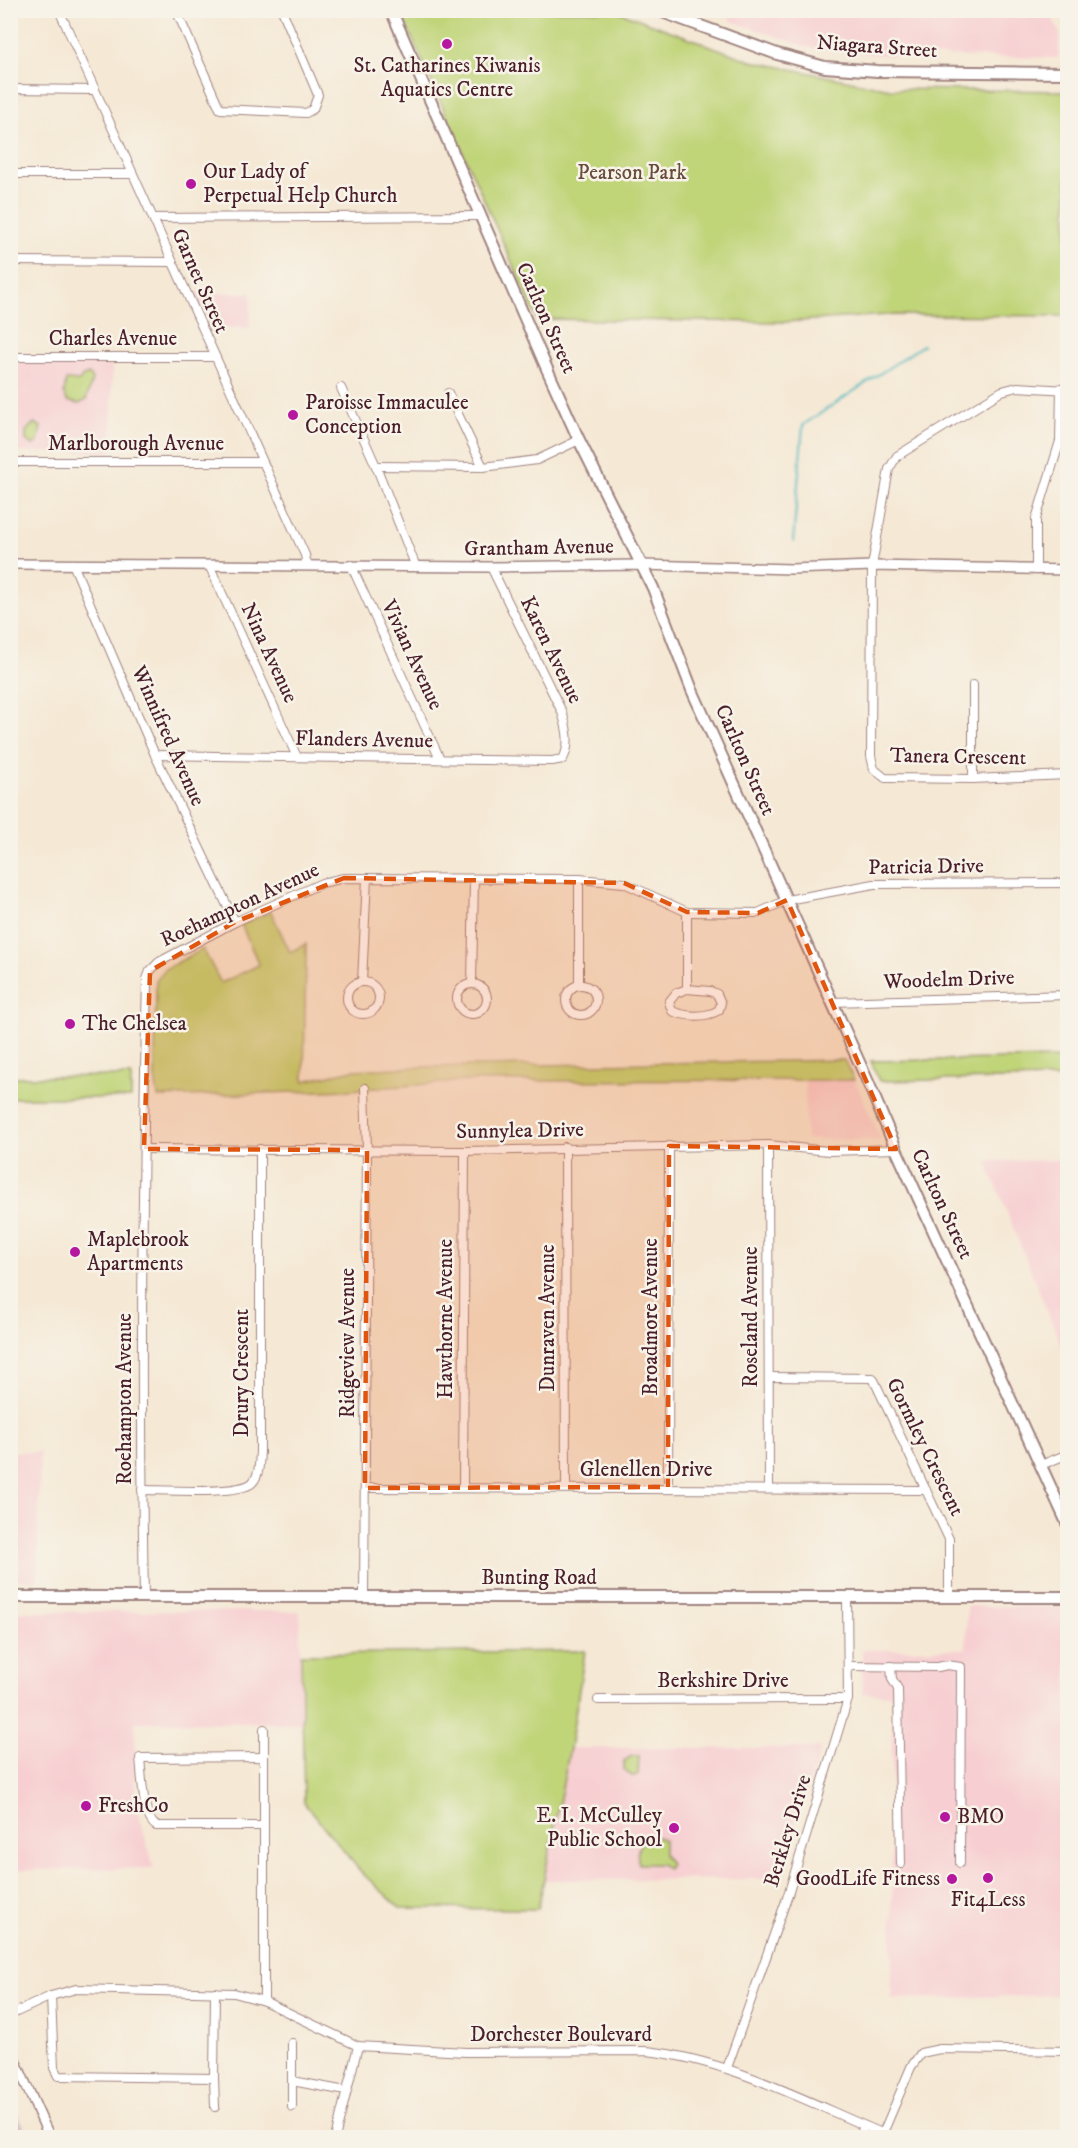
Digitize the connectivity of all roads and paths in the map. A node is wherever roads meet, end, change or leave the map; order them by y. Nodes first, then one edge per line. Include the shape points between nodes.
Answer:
1 (59, 10) edge
2 (176, 10) edge
3 (282, 10) edge
4 (391, 10) edge
5 (657, 10) edge
6 (1068, 74) edge
7 (10, 90) edge
8 (95, 90) junction
9 (10, 174) edge
10 (132, 174) junction
11 (479, 216) junction
12 (153, 218) junction
13 (10, 261) edge
14 (172, 262) junction
15 (10, 357) edge
16 (214, 357) junction
17 (341, 388) dead end
18 (1064, 389) edge
19 (448, 393) dead end
20 (579, 440) junction
21 (10, 462) edge
22 (262, 462) junction
23 (376, 466) junction
24 (483, 467) junction
25 (10, 564) edge
26 (73, 564) junction
27 (209, 565) junction
28 (641, 565) junction
29 (307, 566) junction
30 (351, 566) junction
31 (873, 566) junction
32 (416, 567) junction
33 (491, 567) junction
34 (1035, 570) junction
35 (1068, 570) edge
36 (973, 684) dead end
37 (568, 751) joint
38 (155, 755) junction
39 (297, 757) junction
40 (440, 759) junction
41 (1068, 775) edge
42 (973, 779) junction
43 (367, 878) junction
44 (474, 879) junction
45 (579, 879) junction
46 (1068, 883) edge
47 (787, 900) junction
48 (687, 912) junction
49 (235, 922) junction
50 (362, 982) junction
51 (472, 983) junction
52 (579, 985) junction
53 (687, 988) junction
54 (1068, 995) edge
55 (832, 1002) junction
56 (365, 1088) dead end
57 (768, 1145) junction
58 (669, 1146) junction
59 (565, 1148) junction
60 (144, 1149) junction
61 (260, 1149) junction
62 (896, 1149) junction
63 (367, 1150) junction
64 (465, 1150) junction
65 (769, 1377) junction
66 (1068, 1454) edge
67 (1041, 1465) junction
68 (365, 1488) junction
69 (463, 1488) junction
70 (566, 1488) junction
71 (668, 1488) junction
72 (769, 1488) junction
73 (142, 1490) junction
74 (926, 1490) junction
75 (1068, 1525) edge
76 (1068, 1590) edge
77 (10, 1597) edge
78 (144, 1597) junction
79 (1048, 1597) junction
80 (1068, 1597) edge
81 (364, 1598) junction
82 (847, 1598) junction
83 (949, 1598) junction
84 (848, 1666) junction
85 (891, 1666) junction
86 (848, 1699) junction
87 (598, 1700) dead end
88 (264, 1729) dead end
89 (264, 1757) junction
90 (264, 1826) junction
91 (960, 1863) dead end
92 (901, 1864) dead end
93 (215, 1992) junction
94 (51, 1996) junction
95 (264, 2001) junction
96 (10, 2015) edge
97 (292, 2043) dead end
98 (358, 2046) junction
99 (10, 2049) edge
100 (1068, 2052) edge
101 (727, 2068) junction
102 (214, 2078) junction
103 (292, 2081) junction
104 (346, 2091) junction
105 (214, 2107) dead end
106 (292, 2107) dead end
107 (864, 2126) junction
108 (883, 2133) junction
109 (50, 2138) edge
110 (335, 2138) edge
111 (859, 2138) edge
112 (894, 2138) edge

1 - 8 street, Garnet Street
2 - 3 street via 220,109 306,113 313,109 318,95
4 - 11 main road, Carlton Street
5 - 6 main road, Niagara Street via 777,54 825,67
7 - 8 street
8 - 10 street, Garnet Street
9 - 10 street
10 - 12 street, Garnet Street
11 - 12 street
11 - 20 main road, Carlton Street
12 - 14 street, Garnet Street
13 - 14 street
14 - 16 street, Garnet Street
15 - 16 street, Charles Avenue
16 - 22 street, Garnet Street
17 - 23 street
18 - 31 street via 1017,387 1002,391 897,456 889,468
18 - 34 street via 1060,441 1036,519
19 - 24 street
20 - 24 street via 537,460
20 - 28 main road, Carlton Street
21 - 22 street, Marlborough Avenue
22 - 29 street, Garnet Street
23 - 24 street
23 - 32 street
25 - 26 street, Grantham Avenue
26 - 27 street, Grantham Avenue
26 - 38 street, Winnifred Avenue
27 - 29 street, Grantham Avenue
27 - 39 street, Nina Avenue
28 - 31 street, Grantham Avenue via 792,569
28 - 33 street, Grantham Avenue
28 - 47 main road, Carlton Street via 692,690
29 - 30 street, Grantham Avenue
30 - 32 street, Grantham Avenue
30 - 40 street, Vivian Avenue
31 - 34 street, Grantham Avenue
31 - 42 street, Tanera Crescent via 874,769 885,778
32 - 33 street, Grantham Avenue
33 - 37 street, Karen Avenue via 562,712 568,731
34 - 35 street, Grantham Avenue
36 - 42 street
37 - 40 street, Flanders Avenue via 563,759 552,761
38 - 39 street, Flanders Avenue
38 - 49 street, Winnifred Avenue
39 - 40 street, Flanders Avenue
41 - 42 street, Tanera Crescent
43 - 44 street, Roehampton Avenue
43 - 49 street, Roehampton Avenue via 322,883
43 - 50 street
44 - 45 street, Roehampton Avenue
44 - 51 street
45 - 48 street, Roehampton Avenue via 624,883
45 - 52 street
46 - 47 street, Patricia Drive via 874,884
47 - 48 street, Roehampton Avenue via 758,913
47 - 55 main road, Carlton Street
48 - 53 street
49 - 60 street, Roehampton Avenue via 150,971
50 - 50 street via 375,988 379,997 376,1006 364,1014 351,1008 347,999 353,986
51 - 51 street via 484,989 488,998 485,1007 473,1014 464,1012 457,1000 462,987
52 - 52 street via 570,989 566,1003 574,1014 584,1015 593,1010 596,1000 593,990
53 - 53 street via 669,1002 672,1011 683,1016 711,1015 719,1010 717,993
54 - 55 street, Woodelm Drive
55 - 62 main road, Carlton Street
56 - 63 street, Ridgeview Avenue
57 - 58 street, Sunnylea Drive
57 - 62 street, Sunnylea Drive via 829,1151
57 - 65 street, Roseland Avenue
58 - 59 street, Sunnylea Drive
58 - 71 street, Broadmore Avenue
59 - 64 street, Sunnylea Drive
59 - 70 street, Dunraven Avenue
60 - 61 street, Sunnylea Drive
60 - 73 street, Roehampton Avenue
61 - 63 street, Sunnylea Drive
61 - 73 street, Drury Crescent via 258,1473 250,1485 235,1490
62 - 67 main road, Carlton Street
63 - 64 street, Sunnylea Drive
63 - 68 street, Ridgeview Avenue
64 - 69 street, Hawthorne Avenue
65 - 72 street, Roseland Avenue
65 - 74 street, Gormley Crescent via 873,1378
66 - 67 street
67 - 75 main road, Carlton Street
68 - 69 street, Glenellen Drive
68 - 81 street, Ridgeview Avenue
69 - 70 street, Glenellen Drive
70 - 71 street, Glenellen Drive
71 - 72 street, Glenellen Drive
72 - 74 street, Glenellen Drive
73 - 78 street, Roehampton Avenue
74 - 83 street, Gormley Crescent via 949,1539
76 - 79 main road
77 - 78 main road, Bunting Road
78 - 81 main road, Bunting Road
79 - 80 main road, Bunting Road
79 - 83 main road, Bunting Road
81 - 82 main road, Bunting Road
82 - 83 main road, Bunting Road
82 - 84 street, Berkley Drive
84 - 85 street
84 - 86 street, Berkley Drive
85 - 91 street via 961,1667
85 - 92 street via 898,1689
86 - 87 street, Berkshire Drive
86 - 101 street, Berkley Drive via 788,1894
88 - 89 street
89 - 90 street
89 - 90 street via 140,1758 144,1803 156,1826
90 - 95 street
93 - 94 street via 76,1989
93 - 95 street
93 - 102 street
94 - 96 street
94 - 102 street via 54,2068 58,2076
95 - 98 street
97 - 103 street
98 - 101 street, Dorchester Boulevard via 466,2052 647,2051
98 - 104 street
99 - 109 street
100 - 108 street via 940,2049 921,2053 911,2067
101 - 107 street, Dorchester Boulevard
102 - 105 street
103 - 104 street
103 - 106 street
104 - 110 street
107 - 108 street, Dorchester Boulevard
107 - 111 street
108 - 112 street, Dorchester Boulevard

